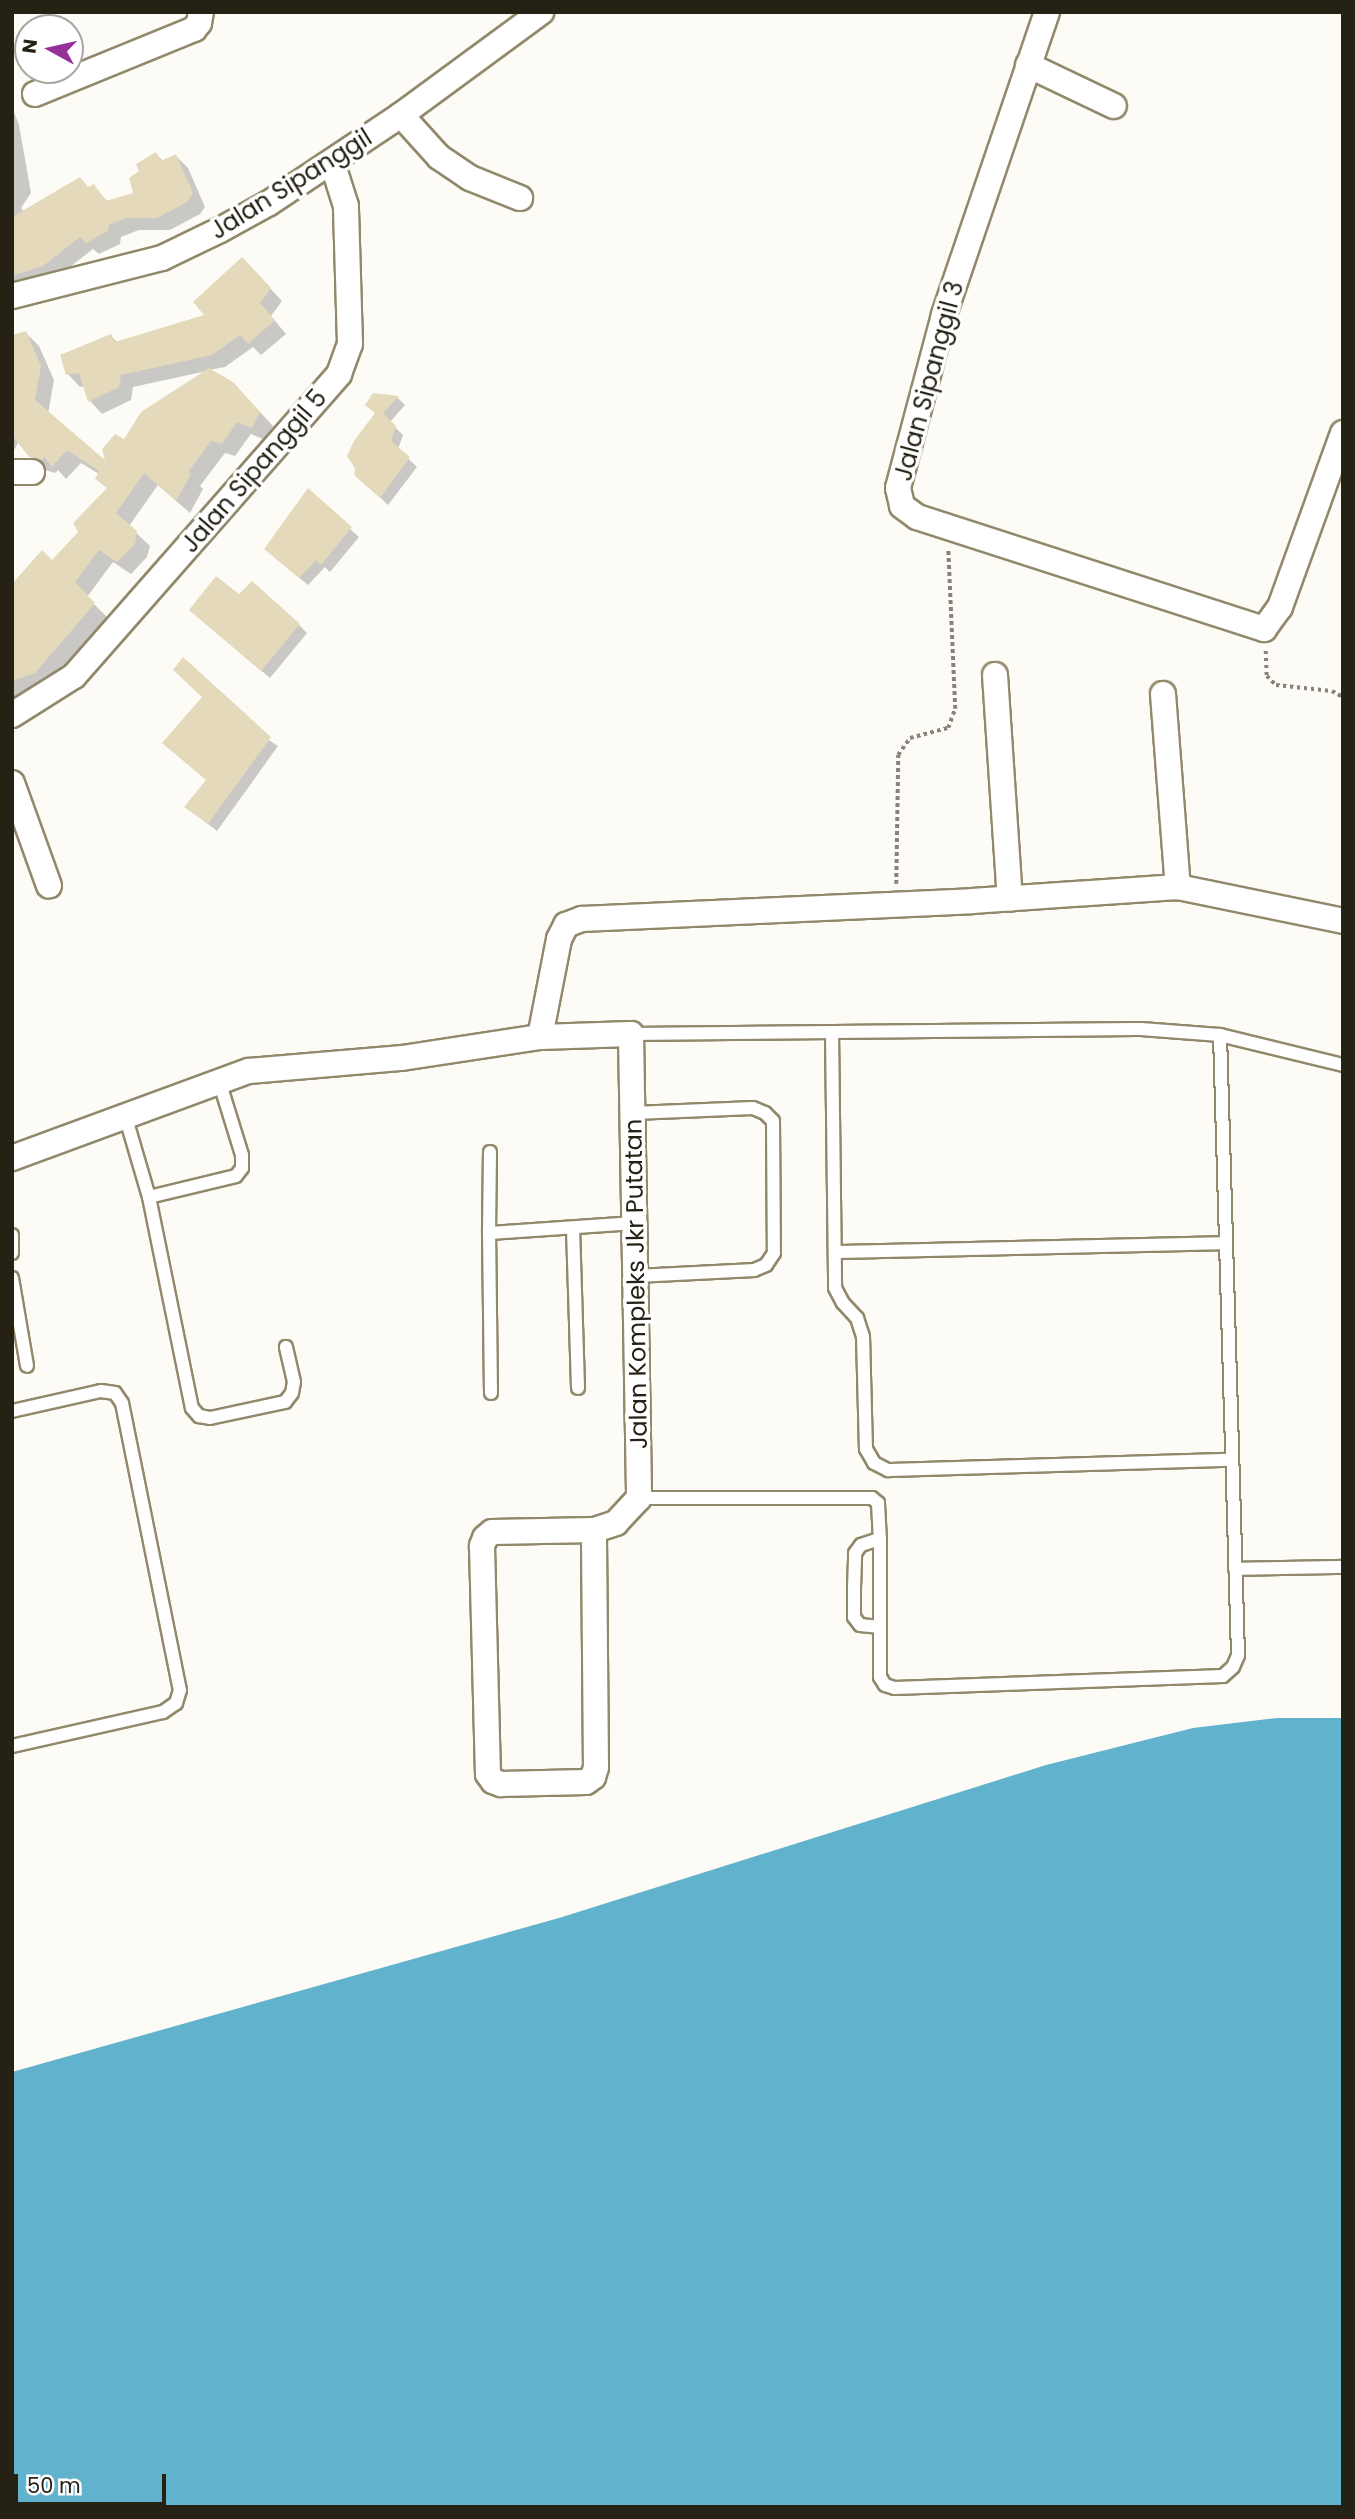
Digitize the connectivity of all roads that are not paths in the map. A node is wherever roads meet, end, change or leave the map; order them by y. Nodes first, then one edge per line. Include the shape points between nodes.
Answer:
1 (201, 12) edge
2 (541, 12) edge
3 (1047, 12) edge
4 (1028, 65) junction
5 (35, 94) dead end
6 (1114, 106) dead end
7 (401, 115) junction
8 (332, 162) junction
9 (520, 198) dead end
10 (12, 296) edge
11 (1343, 433) edge
12 (995, 675) dead end
13 (1163, 694) dead end
14 (12, 715) edge
15 (12, 783) edge
16 (49, 886) dead end
17 (1178, 887) junction
18 (1010, 898) junction
19 (1343, 921) edge
20 (832, 1032) junction
21 (631, 1034) junction
22 (1220, 1035) junction
23 (540, 1037) junction
24 (1343, 1065) edge
25 (220, 1084) junction
26 (634, 1113) junction
27 (125, 1115) junction
28 (490, 1152) dead end
29 (12, 1158) edge
30 (149, 1197) junction
31 (636, 1223) junction
32 (573, 1228) junction
33 (489, 1233) junction
34 (12, 1235) edge
35 (1225, 1243) junction
36 (835, 1252) junction
37 (12, 1253) edge
38 (637, 1276) junction
39 (12, 1278) edge
40 (286, 1346) dead end
41 (27, 1366) dead end
42 (578, 1388) dead end
43 (491, 1393) dead end
44 (12, 1411) edge
45 (1232, 1460) junction
46 (639, 1498) junction
47 (605, 1526) junction
48 (880, 1539) junction
49 (1343, 1567) edge
50 (1235, 1569) junction
51 (880, 1627) junction
52 (12, 1746) edge

1 - 5 street via 194,29
2 - 7 street, Jalan Sipanggil
3 - 4 street, Jalan Sipanggil 3
4 - 6 street
4 - 11 street, Jalan Sipanggil 3 via 944,315 898,488 902,506 917,517 1264,629 1280,607
7 - 8 street, Jalan Sipanggil
7 - 9 street via 439,157 470,178
8 - 10 street, Jalan Sipanggil via 268,203 162,258
8 - 14 street, Jalan Sipanggil 5 via 346,206 350,344 339,374 74,677
12 - 18 street
13 - 17 street
15 - 16 street
17 - 18 street
17 - 19 street
18 - 23 street via 582,919 566,925 559,939
20 - 21 lane
20 - 22 lane via 1141,1029
20 - 36 lane
21 - 23 street
21 - 26 street, Jalan Kompleks Jkr Putatan
22 - 24 lane
22 - 35 lane
23 - 25 street via 402,1058 249,1071
25 - 27 street
25 - 30 lane via 242,1168 236,1176
26 - 31 street, Jalan Kompleks Jkr Putatan
26 - 38 lane via 753,1108 773,1121 774,1253 766,1265 754,1270
27 - 29 street
27 - 30 lane
28 - 33 lane
30 - 40 lane via 192,1408 199,1416 210,1418 285,1402 294,1382
31 - 32 lane
31 - 38 street, Jalan Kompleks Jkr Putatan
32 - 33 lane
32 - 42 lane
33 - 43 lane
34 - 37 lane
35 - 36 lane
35 - 45 lane
36 - 45 lane via 835,1288 857,1318 863,1336 866,1450 874,1463 888,1470
38 - 46 street, Jalan Kompleks Jkr Putatan
39 - 41 lane
44 - 52 lane via 101,1391 115,1393 122,1403 180,1690 176,1703 163,1712
45 - 50 lane
46 - 47 street
46 - 48 lane via 863,1497 878,1503
47 - 47 street via 492,1532 485,1538 488,1774 493,1781 586,1783 593,1777
48 - 51 lane
48 - 51 lane via 862,1545 855,1553 854,1598 860,1625
49 - 50 lane
50 - 51 lane via 1238,1655 1223,1676 895,1688 880,1677

